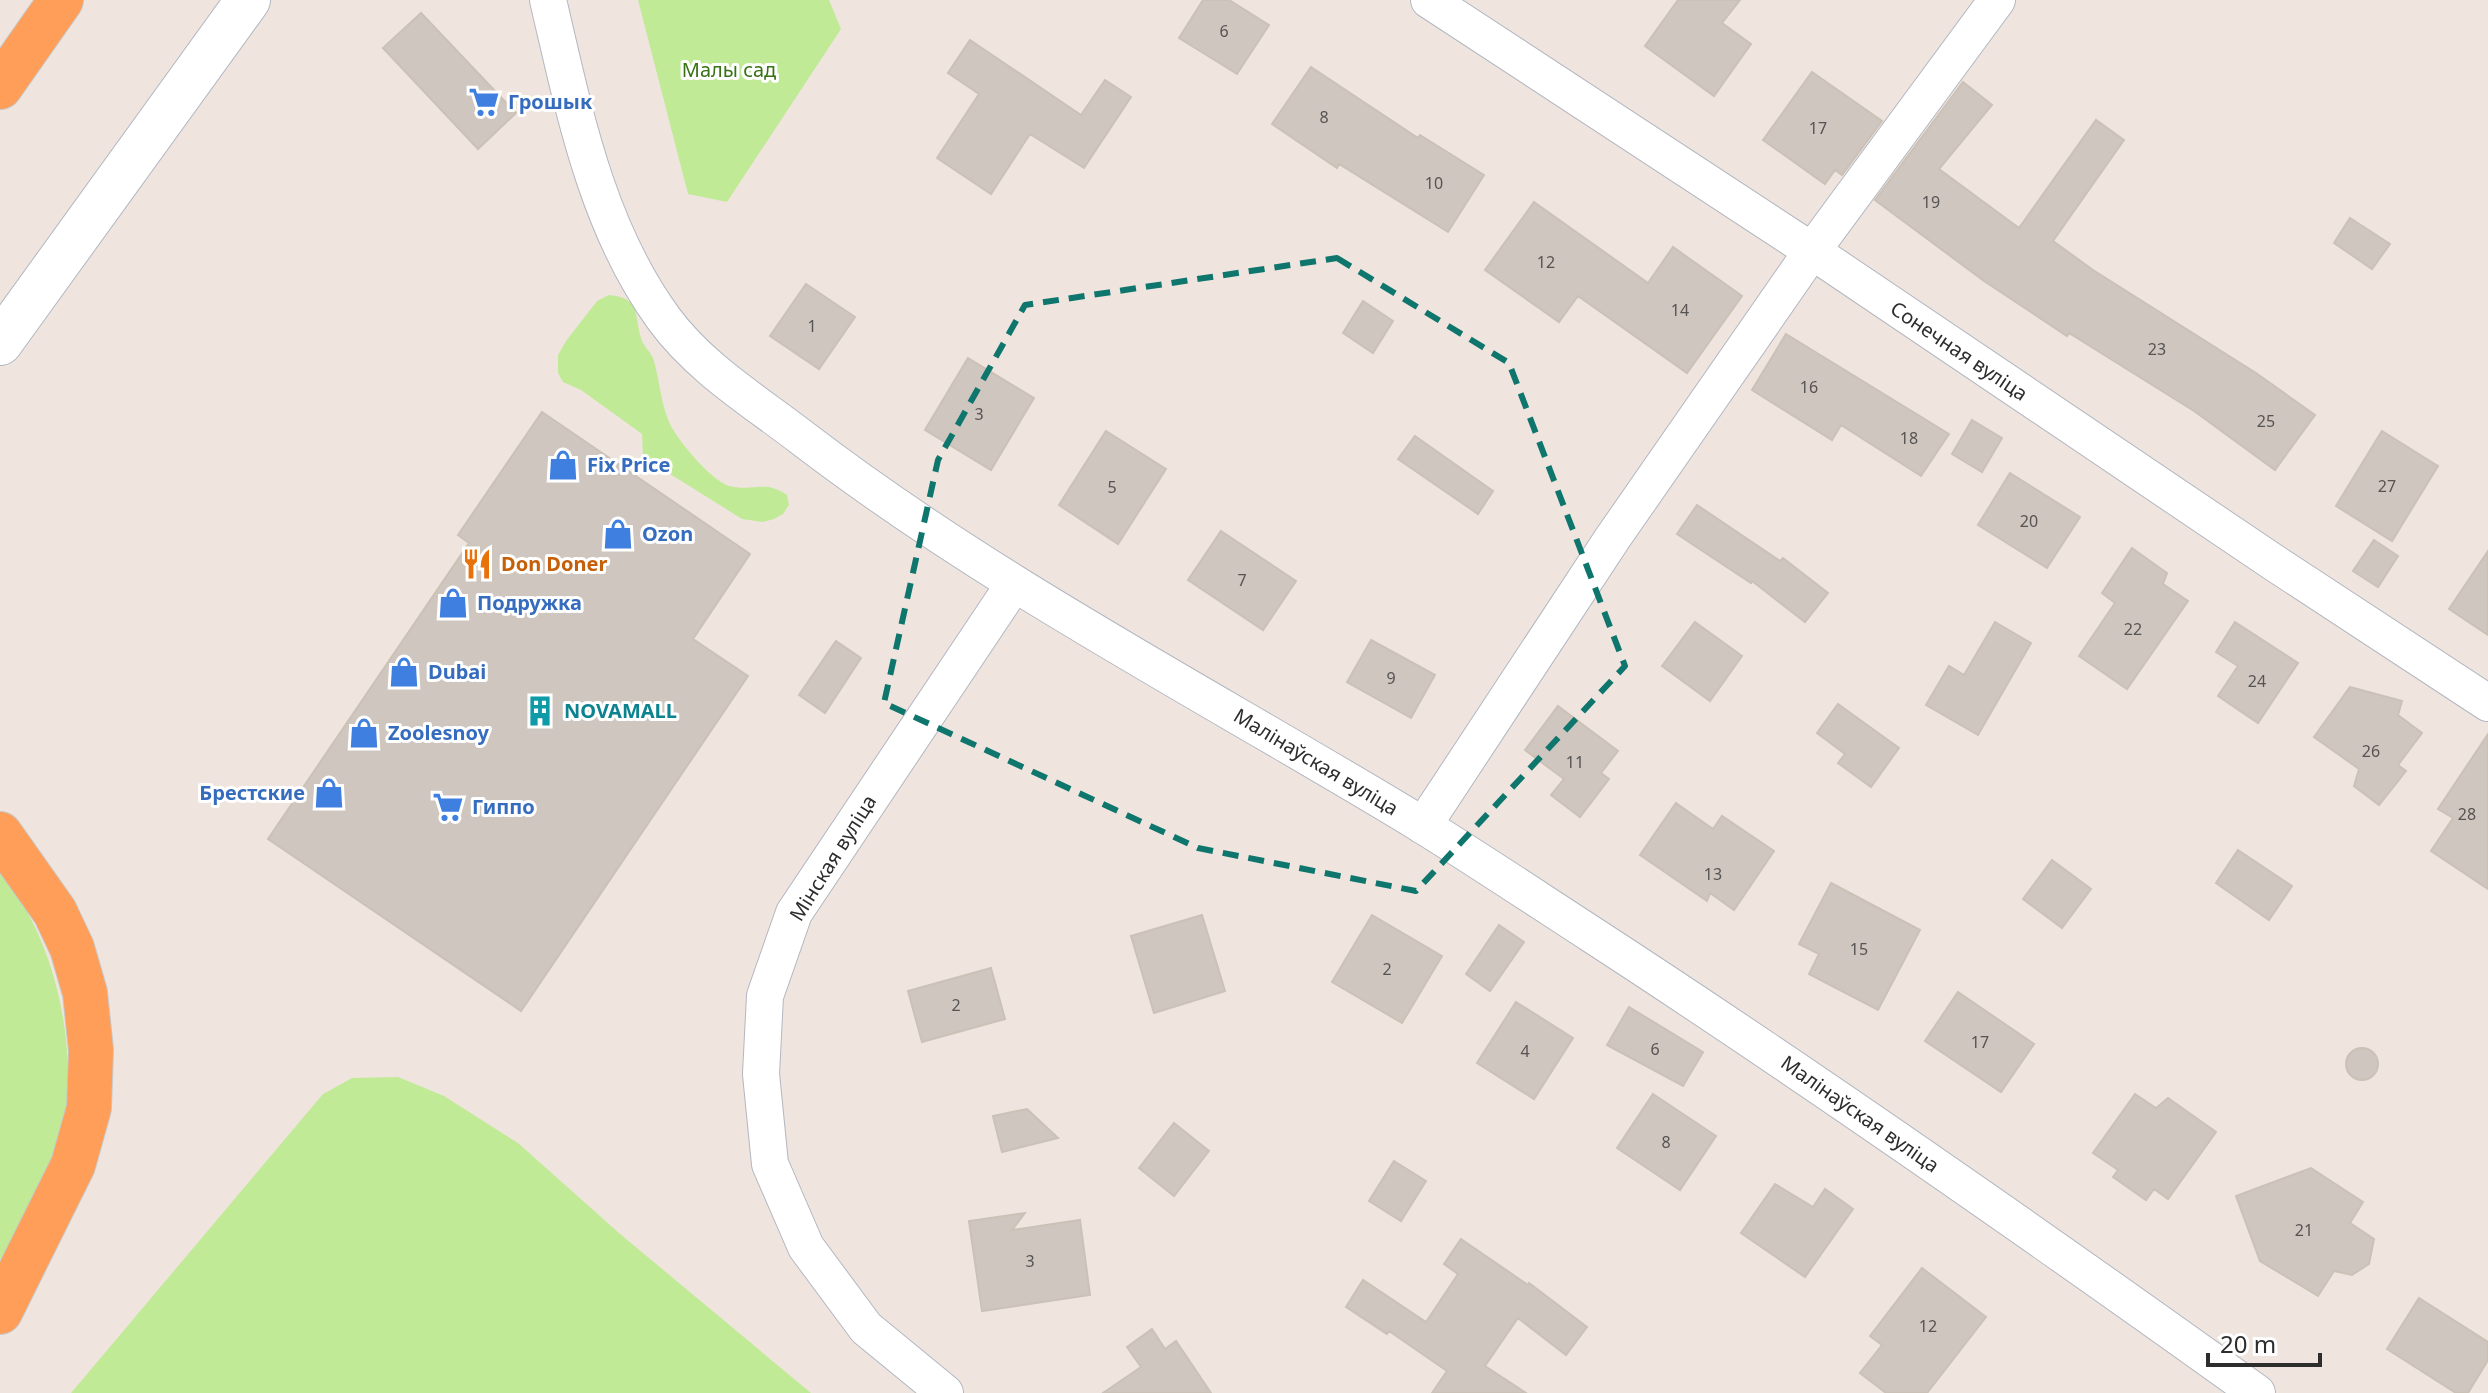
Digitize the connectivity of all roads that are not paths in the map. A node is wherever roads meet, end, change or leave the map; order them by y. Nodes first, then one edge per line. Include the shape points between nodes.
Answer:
1 (61, 0) edge
2 (248, 0) edge
3 (548, 0) edge
4 (1429, 0) edge
5 (1997, 0) edge
6 (0, 87) edge
7 (1812, 251) junction
8 (0, 343) edge
9 (1014, 584) junction
10 (2488, 703) edge
11 (1423, 826) junction
12 (0, 834) edge
13 (0, 1312) edge
14 (945, 1393) edge
15 (2257, 1393) edge

1 - 6 highway
2 - 8 main road
3 - 9 street, Малінаўская вуліца via 569,91 613,234 664,319 709,369 854,478
4 - 7 street, Сонечная вуліца
5 - 7 street
7 - 10 street, Сонечная вуліца
7 - 11 street via 1612,539
9 - 11 street, Малінаўская вуліца
9 - 14 street, Мінская вуліца via 794,913 765,996 761,1074 770,1164 806,1247 866,1328
11 - 15 street, Малінаўская вуліца via 1759,1043
12 - 13 highway via 55,912 72,948 85,993 91,1050 89,1108 73,1165

